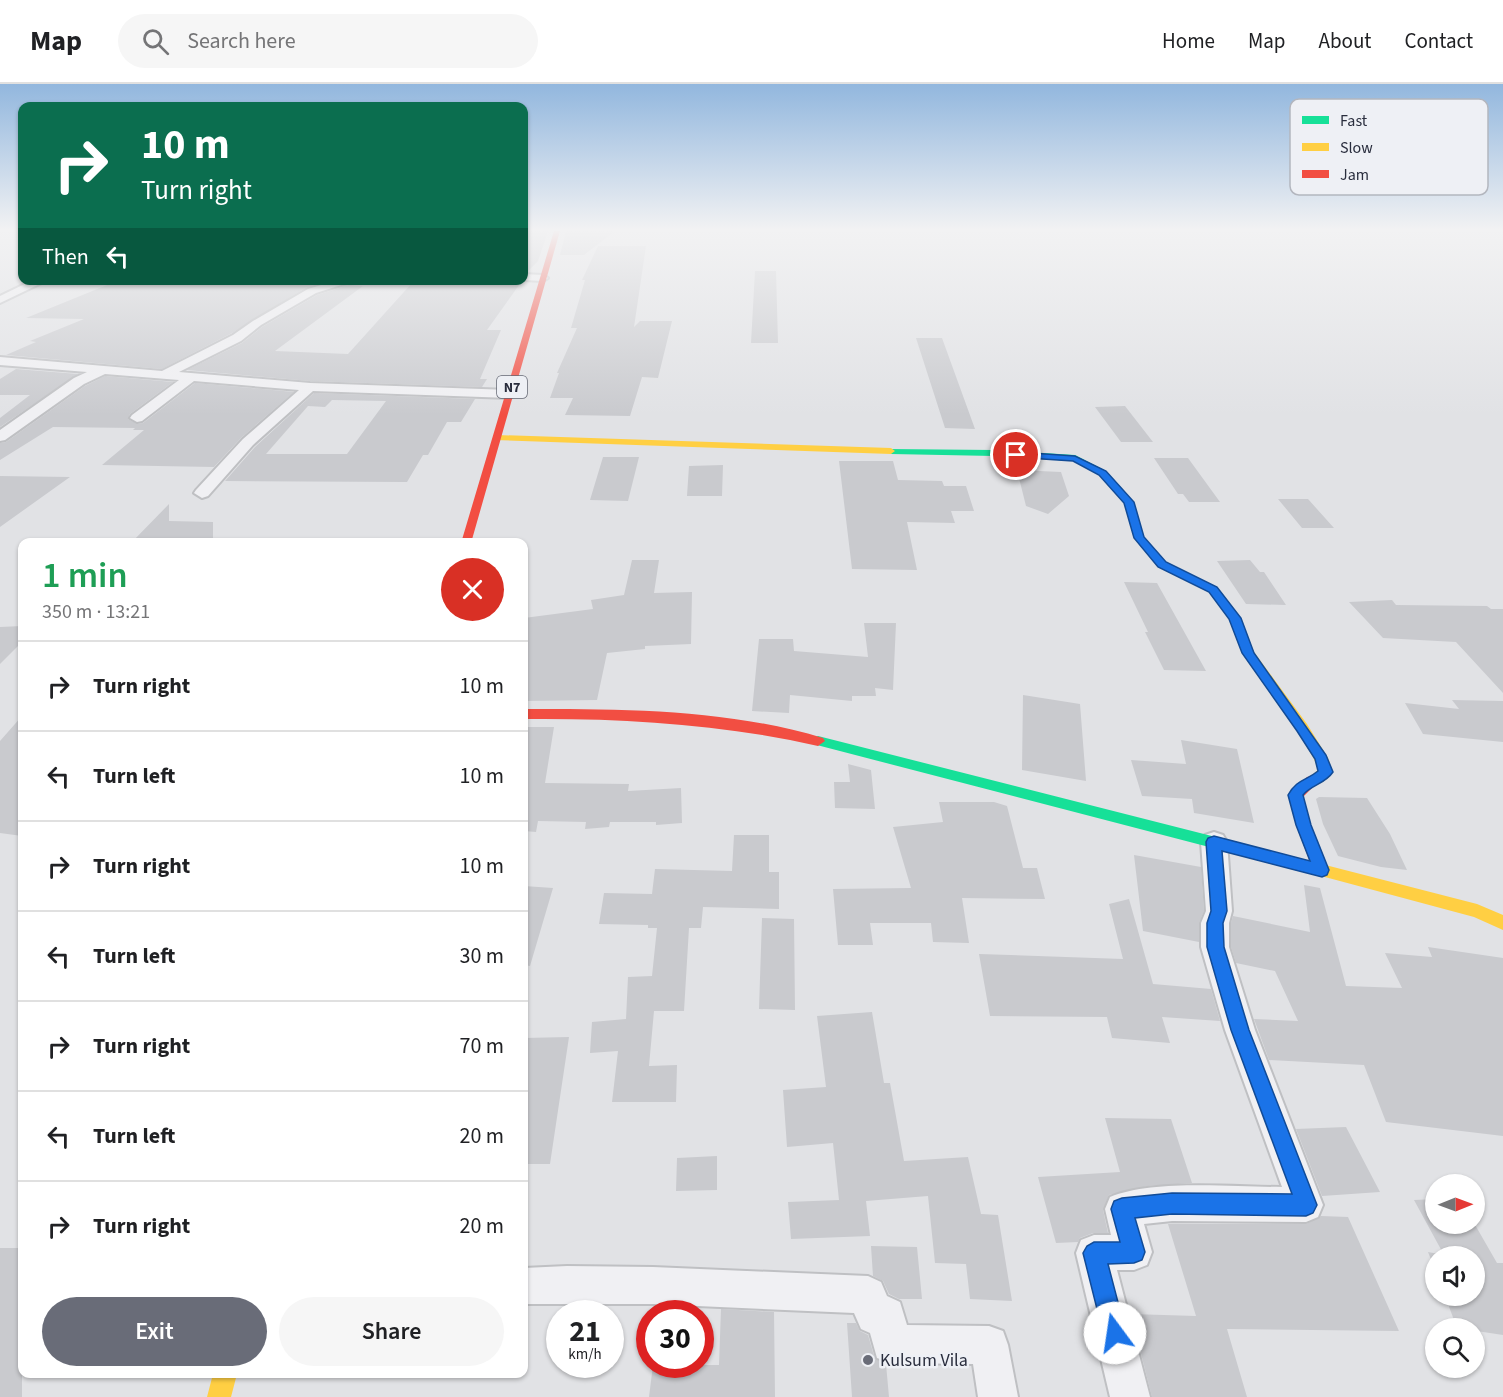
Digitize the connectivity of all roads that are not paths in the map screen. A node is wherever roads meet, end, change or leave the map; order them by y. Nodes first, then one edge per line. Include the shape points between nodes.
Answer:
1 (17, 292) edge
2 (310, 292) edge
3 (539, 292) edge
4 (0, 300) edge
5 (0, 361) edge
6 (103, 370) junction
7 (166, 374) junction
8 (190, 378) junction
9 (310, 387) junction
10 (510, 394) junction
11 (137, 418) dead end
12 (0, 437) edge
13 (497, 438) junction
14 (202, 493) dead end
15 (467, 538) edge
16 (528, 714) edge
17 (1214, 842) junction
18 (1322, 870) junction
19 (1503, 922) edge
20 (528, 1286) edge
21 (224, 1378) edge
22 (219, 1397) edge
23 (998, 1397) edge
24 (1130, 1397) edge

1 - 4 street
2 - 7 street via 237,338
3 - 10 main road, N7
5 - 6 street
6 - 7 street
6 - 12 street via 80,381
7 - 8 street
8 - 9 street
8 - 11 street
9 - 10 street
9 - 14 street via 248,442
10 - 13 main road, N7
13 - 15 main road, N7
13 - 18 main road via 1075,458 1103,473 1129,502 1139,538 1162,565 1213,589 1235,618 1248,653 1321,758 1326,772 1302,786 1295,795
16 - 17 main road via 612,713 770,729
17 - 18 main road
17 - 24 street via 1219,911 1215,947 1240,1030 1306,1205 1172,1204 1122,1209 1134,1252 1094,1253
18 - 19 main road via 1477,911
20 - 23 street via 648,1284 868,1295 874,1316 887,1315 891,1344 989,1345
21 - 22 main road

